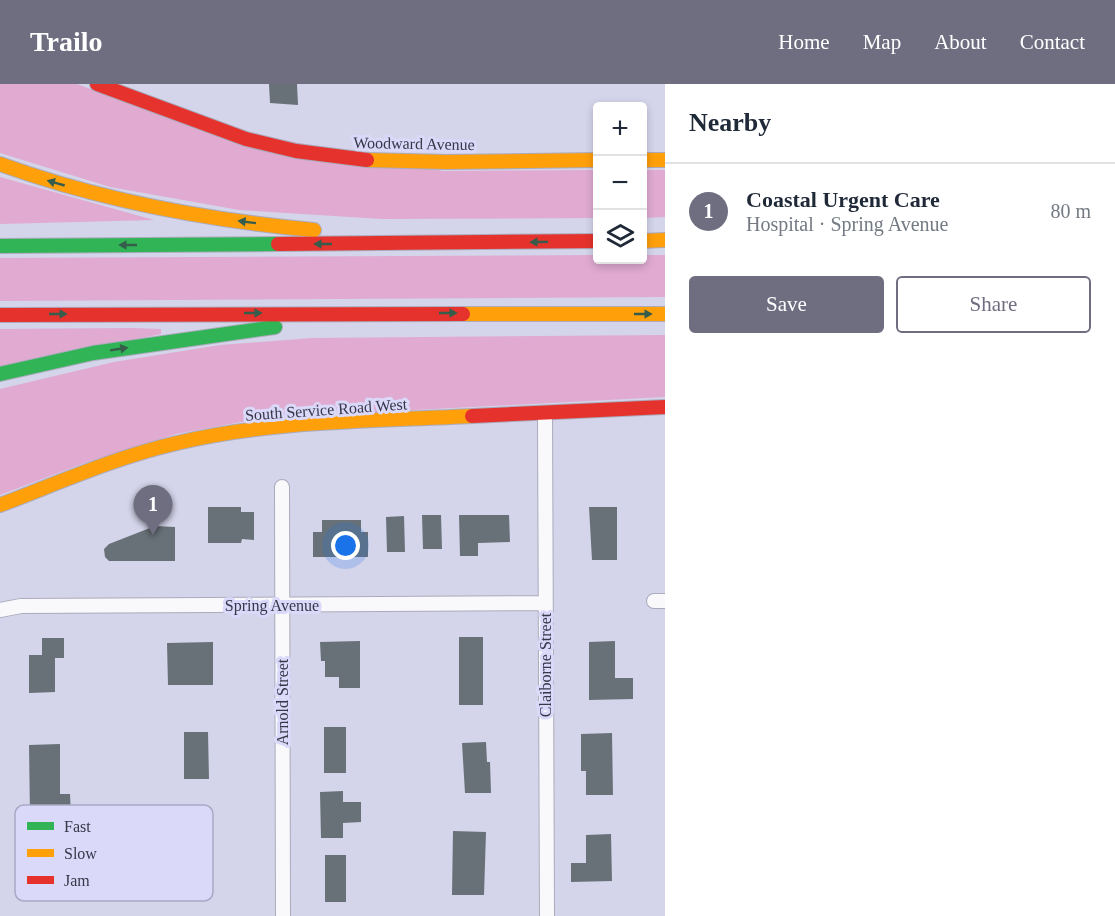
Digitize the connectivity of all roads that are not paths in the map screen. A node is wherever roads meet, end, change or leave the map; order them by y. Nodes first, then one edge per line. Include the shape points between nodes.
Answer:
1 (97, 84) edge
2 (593, 160) edge
3 (647, 160) edge
4 (665, 160) edge
5 (0, 164) edge
6 (665, 240) edge
7 (593, 241) edge
8 (647, 241) edge
9 (473, 243) junction
10 (0, 246) edge
11 (403, 313) junction
12 (665, 314) edge
13 (0, 315) edge
14 (0, 374) edge
15 (665, 407) edge
16 (545, 413) junction
17 (282, 487) dead end
18 (0, 505) edge
19 (545, 603) junction
20 (282, 605) junction
21 (0, 610) edge
22 (283, 916) edge
23 (547, 916) edge

1 - 2 main road, Woodward Avenue via 294,151 362,161
3 - 4 main road
9 -> 5 main road via 204,216 106,198
6 - 8 main road
7 -> 9 main road
9 -> 10 main road
11 -> 12 main road
13 -> 11 main road
14 -> 11 main road via 93,353
15 - 16 main road, South Service Road West
16 - 18 main road, South Service Road West via 323,423 231,433 155,450
16 - 19 street, Claiborne Street
17 - 20 street, Arnold Street
19 - 20 street, Spring Avenue
19 - 23 street, Claiborne Street
20 - 21 street, Spring Avenue via 21,606
20 - 22 street, Arnold Street

